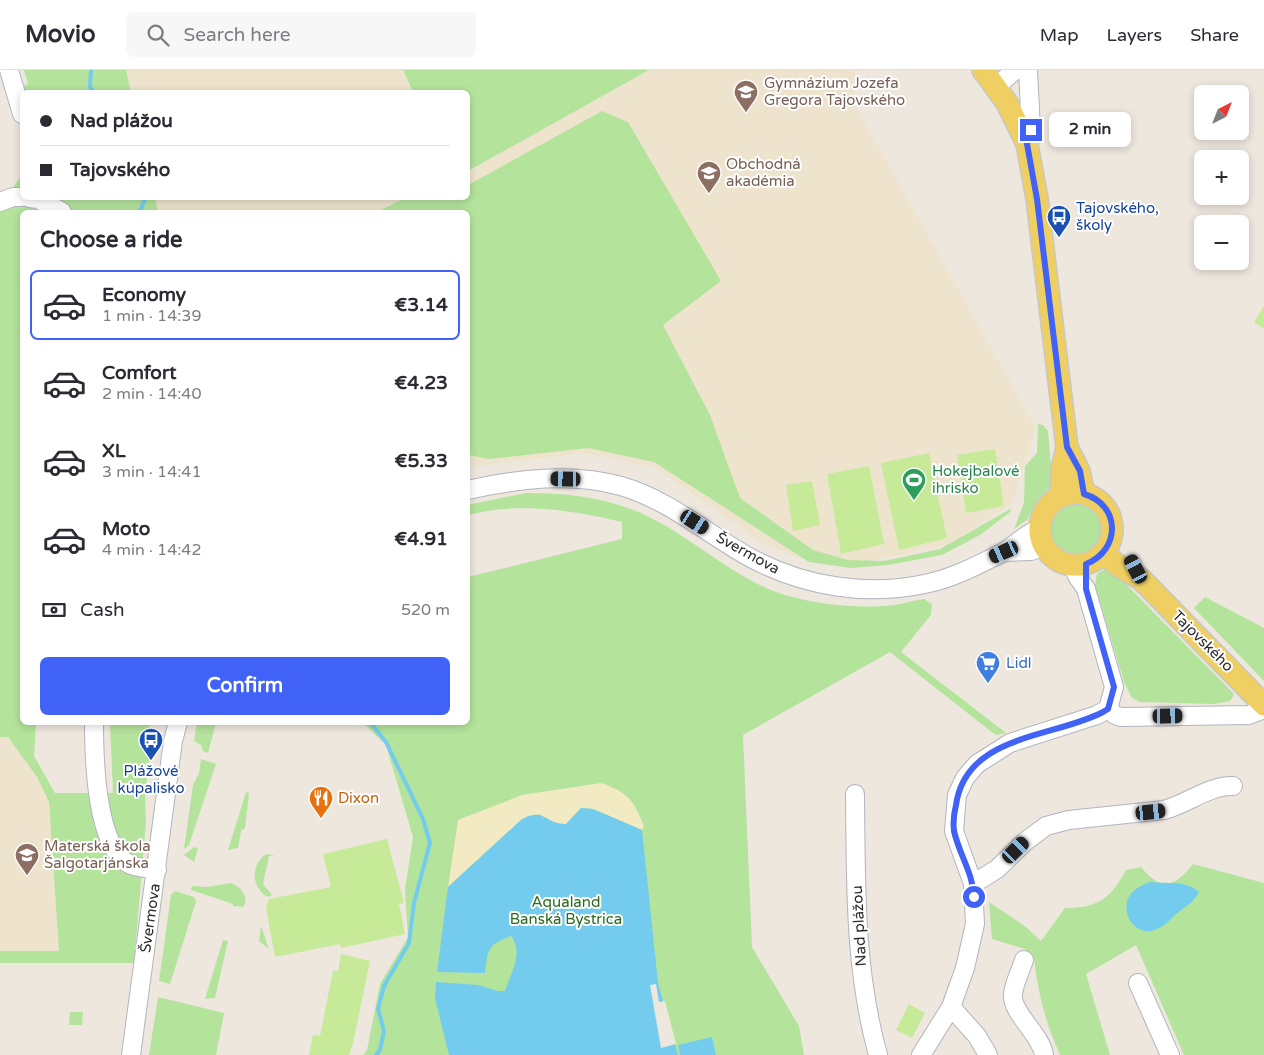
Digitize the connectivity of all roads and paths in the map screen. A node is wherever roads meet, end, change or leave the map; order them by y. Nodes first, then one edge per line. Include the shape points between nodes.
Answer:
1 (9, 70) edge
2 (1015, 70) edge
3 (1028, 70) edge
4 (990, 78) edge
5 (20, 107) edge
6 (1027, 144) junction
7 (38, 200) edge
8 (59, 210) edge
9 (1067, 447) junction
10 (470, 490) edge
11 (1084, 494) junction
12 (1061, 496) junction
13 (1042, 537) junction
14 (1094, 555) junction
15 (1264, 705) edge
16 (1108, 709) junction
17 (1264, 709) edge
18 (94, 725) edge
19 (177, 725) edge
20 (1233, 786) dead end
21 (855, 794) dead end
22 (157, 870) junction
23 (973, 884) junction
24 (1024, 960) dead end
25 (1138, 983) dead end
26 (951, 1007) junction
27 (131, 1055) edge
28 (878, 1055) edge
29 (921, 1055) edge
30 (988, 1055) edge
31 (1044, 1055) edge
32 (1170, 1055) edge

1 - 5 street
2 - 4 street
3 - 6 street via 1031,130
4 - 6 main road via 1007,103
6 - 9 main road via 1037,199
7 - 8 street
9 - 11 main road via 1080,471
9 - 12 main road
10 - 13 street, Švermova via 551,478 621,486 682,513 749,557 775,570 821,584 848,588 875,590 928,583 1004,552 1031,551
11 - 12 main road
11 - 14 main road via 1097,500 1111,522
12 - 13 main road via 1046,508
13 - 14 main road via 1056,560
14 - 15 main road, Tajovského via 1141,579
14 - 16 street via 1077,576 1086,589 1114,687
16 - 17 street via 1121,717 1249,715
16 - 23 street via 1010,743 983,759 965,778 957,795 954,831
18 - 22 street via 98,796 111,841 130,864
19 - 22 street, Švermova
20 - 23 street via 1224,785 1164,810 1069,820 1046,826 997,869
21 - 28 street, Nad plážou via 856,927 866,1014
22 - 27 street, Švermova
23 - 26 street via 975,924 965,968
24 - 31 street via 1013,994 1015,1006 1040,1040
25 - 32 street
26 - 29 street
26 - 30 street via 977,1036

